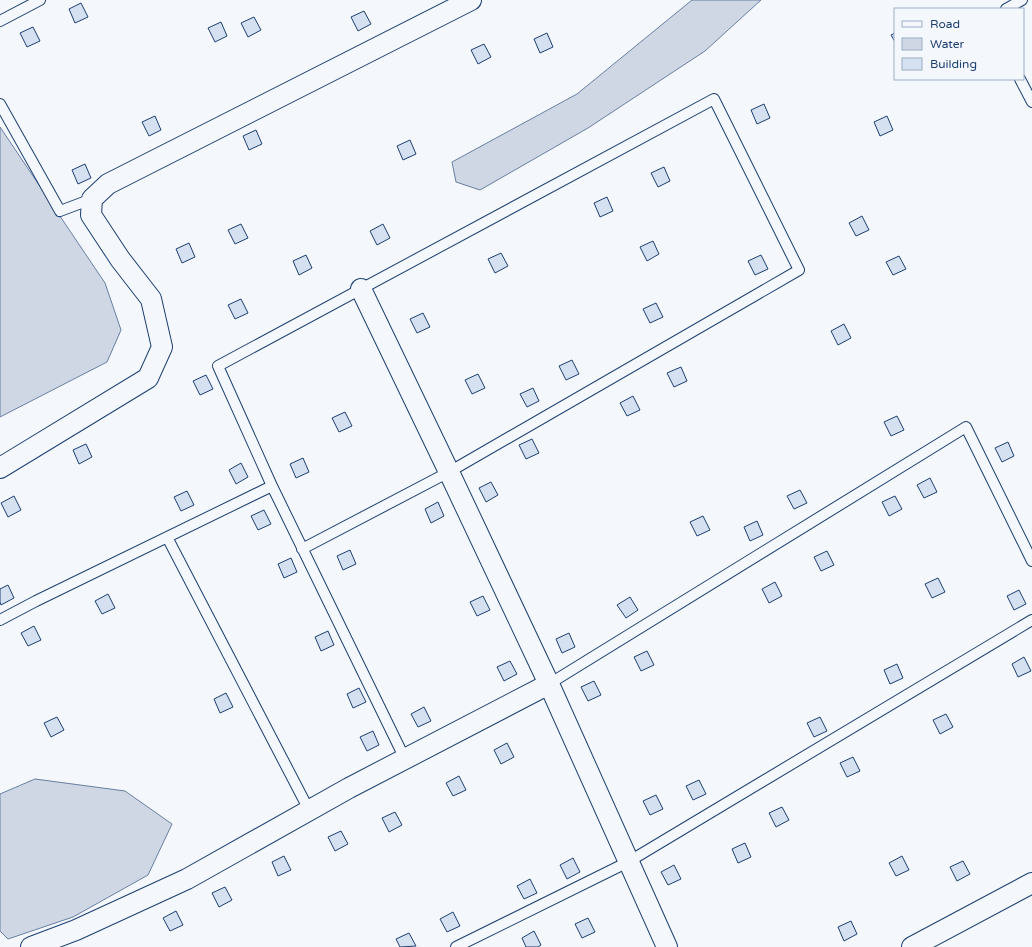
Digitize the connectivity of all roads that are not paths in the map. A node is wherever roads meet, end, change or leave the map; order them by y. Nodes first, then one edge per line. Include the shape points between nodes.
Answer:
1 (40, 0) edge
2 (471, 0) edge
3 (1022, 0) edge
4 (1008, 8) edge
5 (0, 21) edge
6 (1021, 80) edge
7 (1032, 102) edge
8 (0, 104) edge
9 (92, 199) junction
10 (361, 289) junction
11 (0, 468) edge
12 (449, 472) junction
13 (272, 486) junction
14 (167, 537) junction
15 (302, 549) junction
16 (1032, 560) edge
17 (0, 620) edge
18 (1032, 620) edge
19 (549, 684) junction
20 (405, 759) junction
21 (309, 810) junction
22 (628, 862) junction
23 (1032, 883) edge
24 (31, 947) edge
25 (456, 947) edge
26 (667, 947) edge
27 (912, 947) edge

1 - 5 lane
2 - 9 street via 108,184
3 - 4 lane
6 - 7 lane
8 - 9 lane via 60,210
9 - 11 street via 91,215 151,300 162,347 148,378
10 - 12 street
10 - 12 lane via 714,99 799,270
10 - 13 lane via 218,366
12 - 15 lane
12 - 19 street
13 - 14 lane
13 - 15 lane
14 - 17 lane
14 - 21 lane
15 - 20 lane
16 - 19 lane via 966,427
18 - 22 lane
19 - 20 street
19 - 22 street
20 - 21 street
21 - 24 street via 187,879 76,930
22 - 25 lane
22 - 26 street
23 - 27 street

